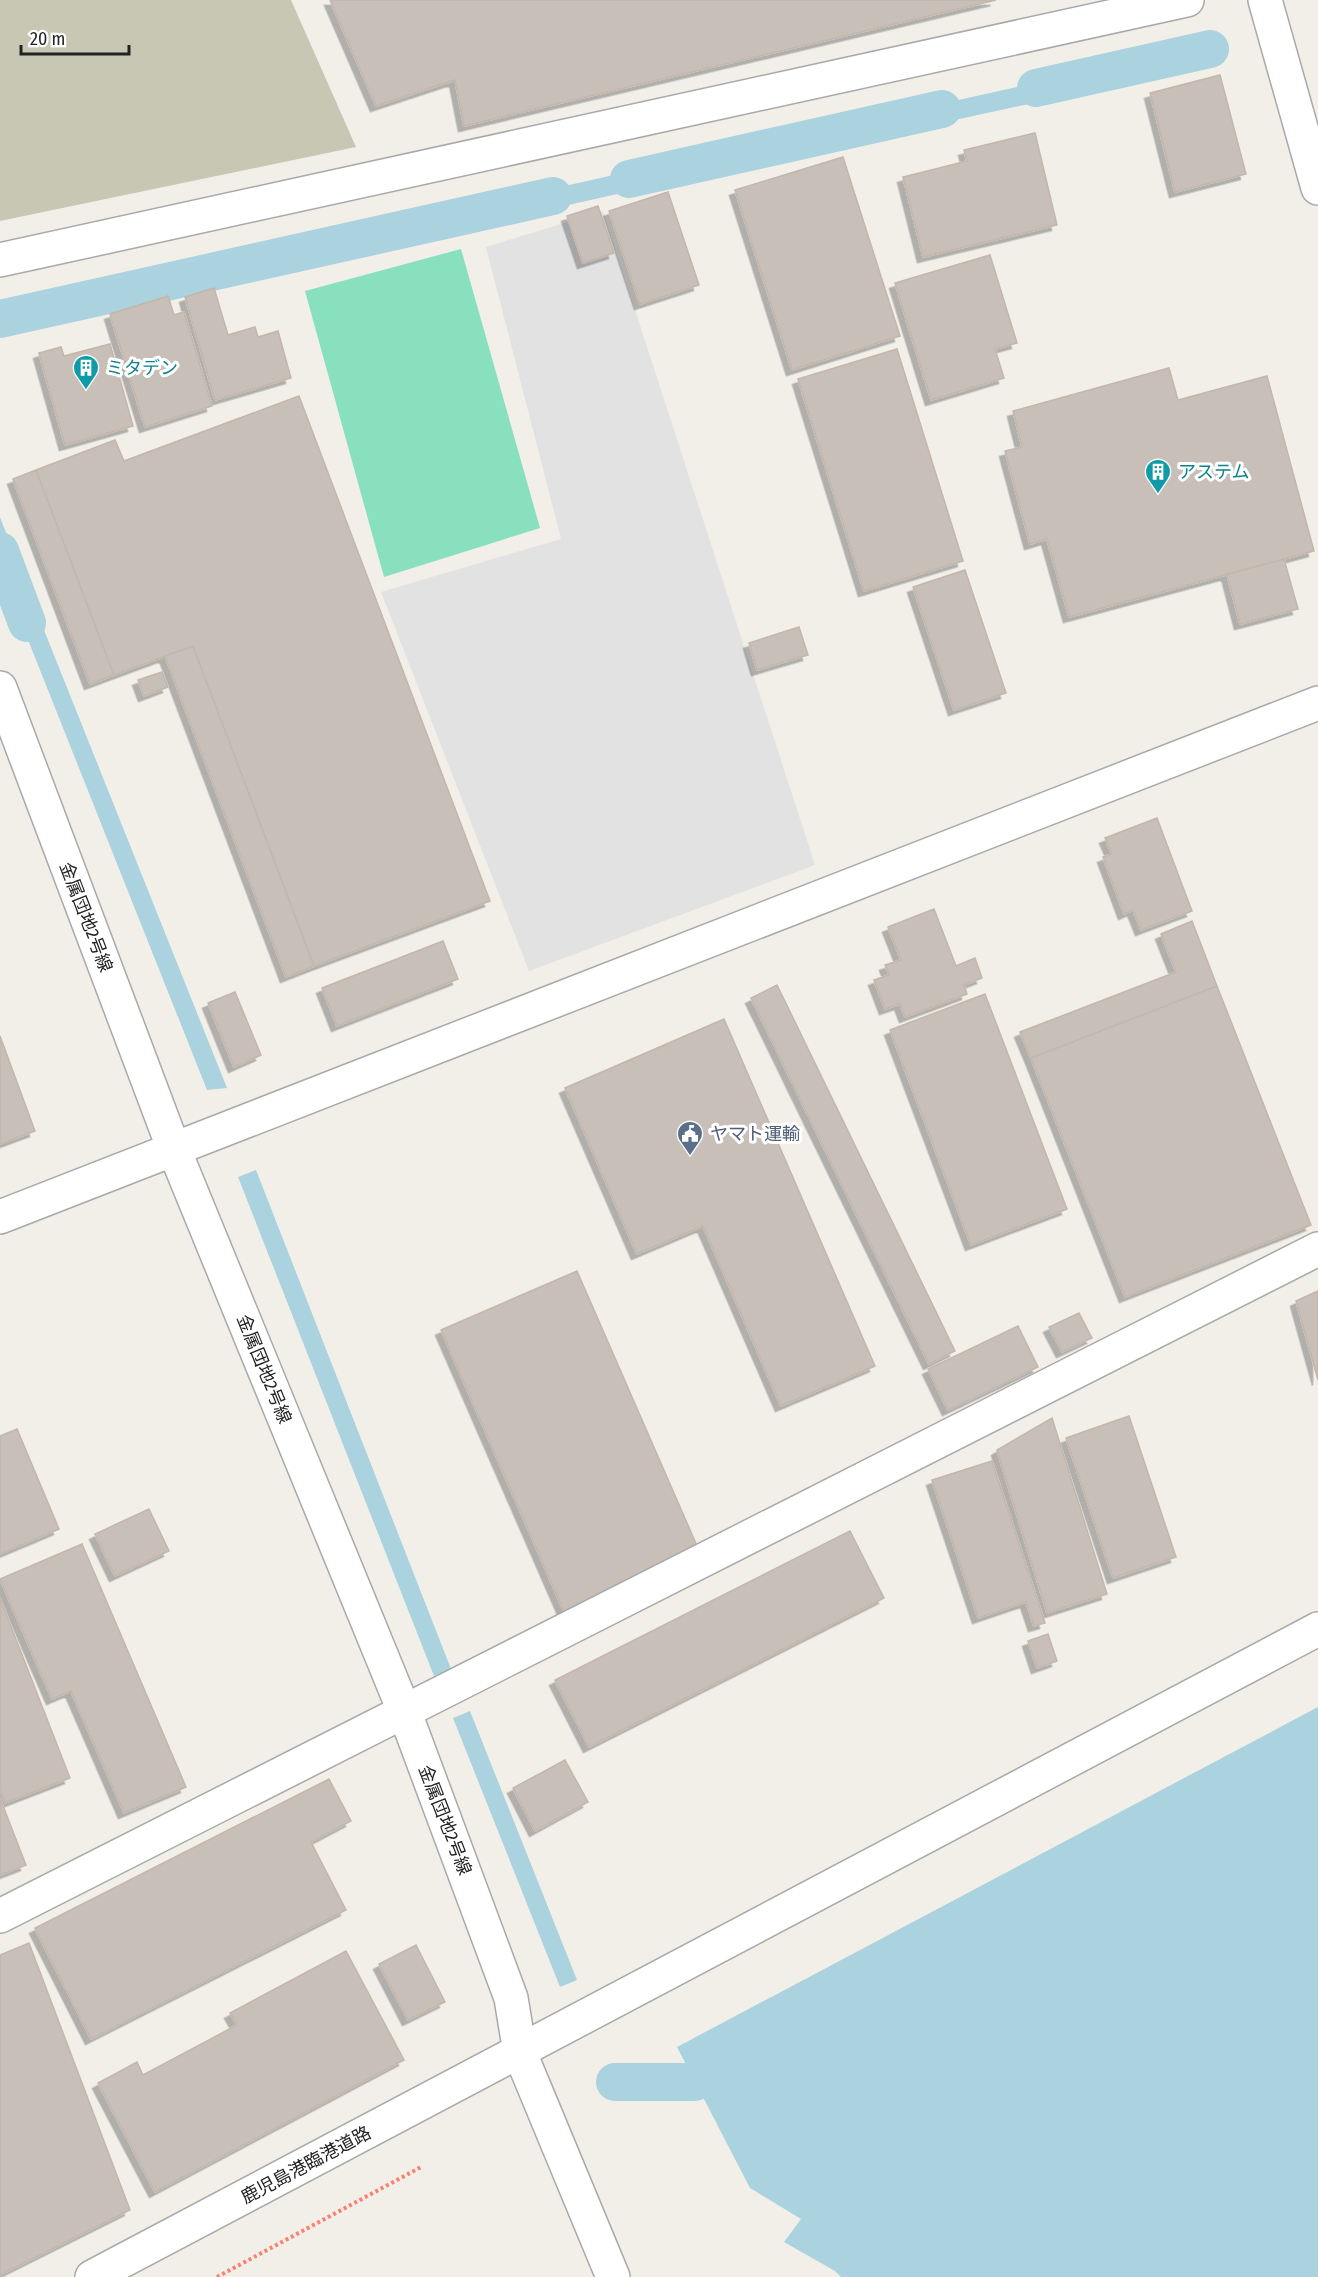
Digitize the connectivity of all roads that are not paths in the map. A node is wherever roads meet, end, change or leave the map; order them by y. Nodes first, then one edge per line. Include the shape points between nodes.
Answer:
1 (1187, 0) edge
2 (1265, 0) edge
3 (1318, 188) edge
4 (0, 260) edge
5 (0, 688) edge
6 (1318, 703) edge
7 (173, 1147) junction
8 (0, 1217) edge
9 (1318, 1249) edge
10 (1318, 1629) edge
11 (405, 1713) junction
12 (0, 1916) edge
13 (520, 2053) junction
14 (92, 2277) edge
15 (613, 2277) edge

1 - 4 street
2 - 3 street
5 - 7 street, 金属団地2号線
6 - 7 street via 260,1117
7 - 8 street
7 - 11 street, 金属団地2号線
9 - 11 street
10 - 13 street, 鹿児島港臨港道路
11 - 12 street
11 - 13 street, 金属団地2号線 via 511,1998
13 - 14 street, 鹿児島港臨港道路
13 - 15 street, 金属団地2号線

